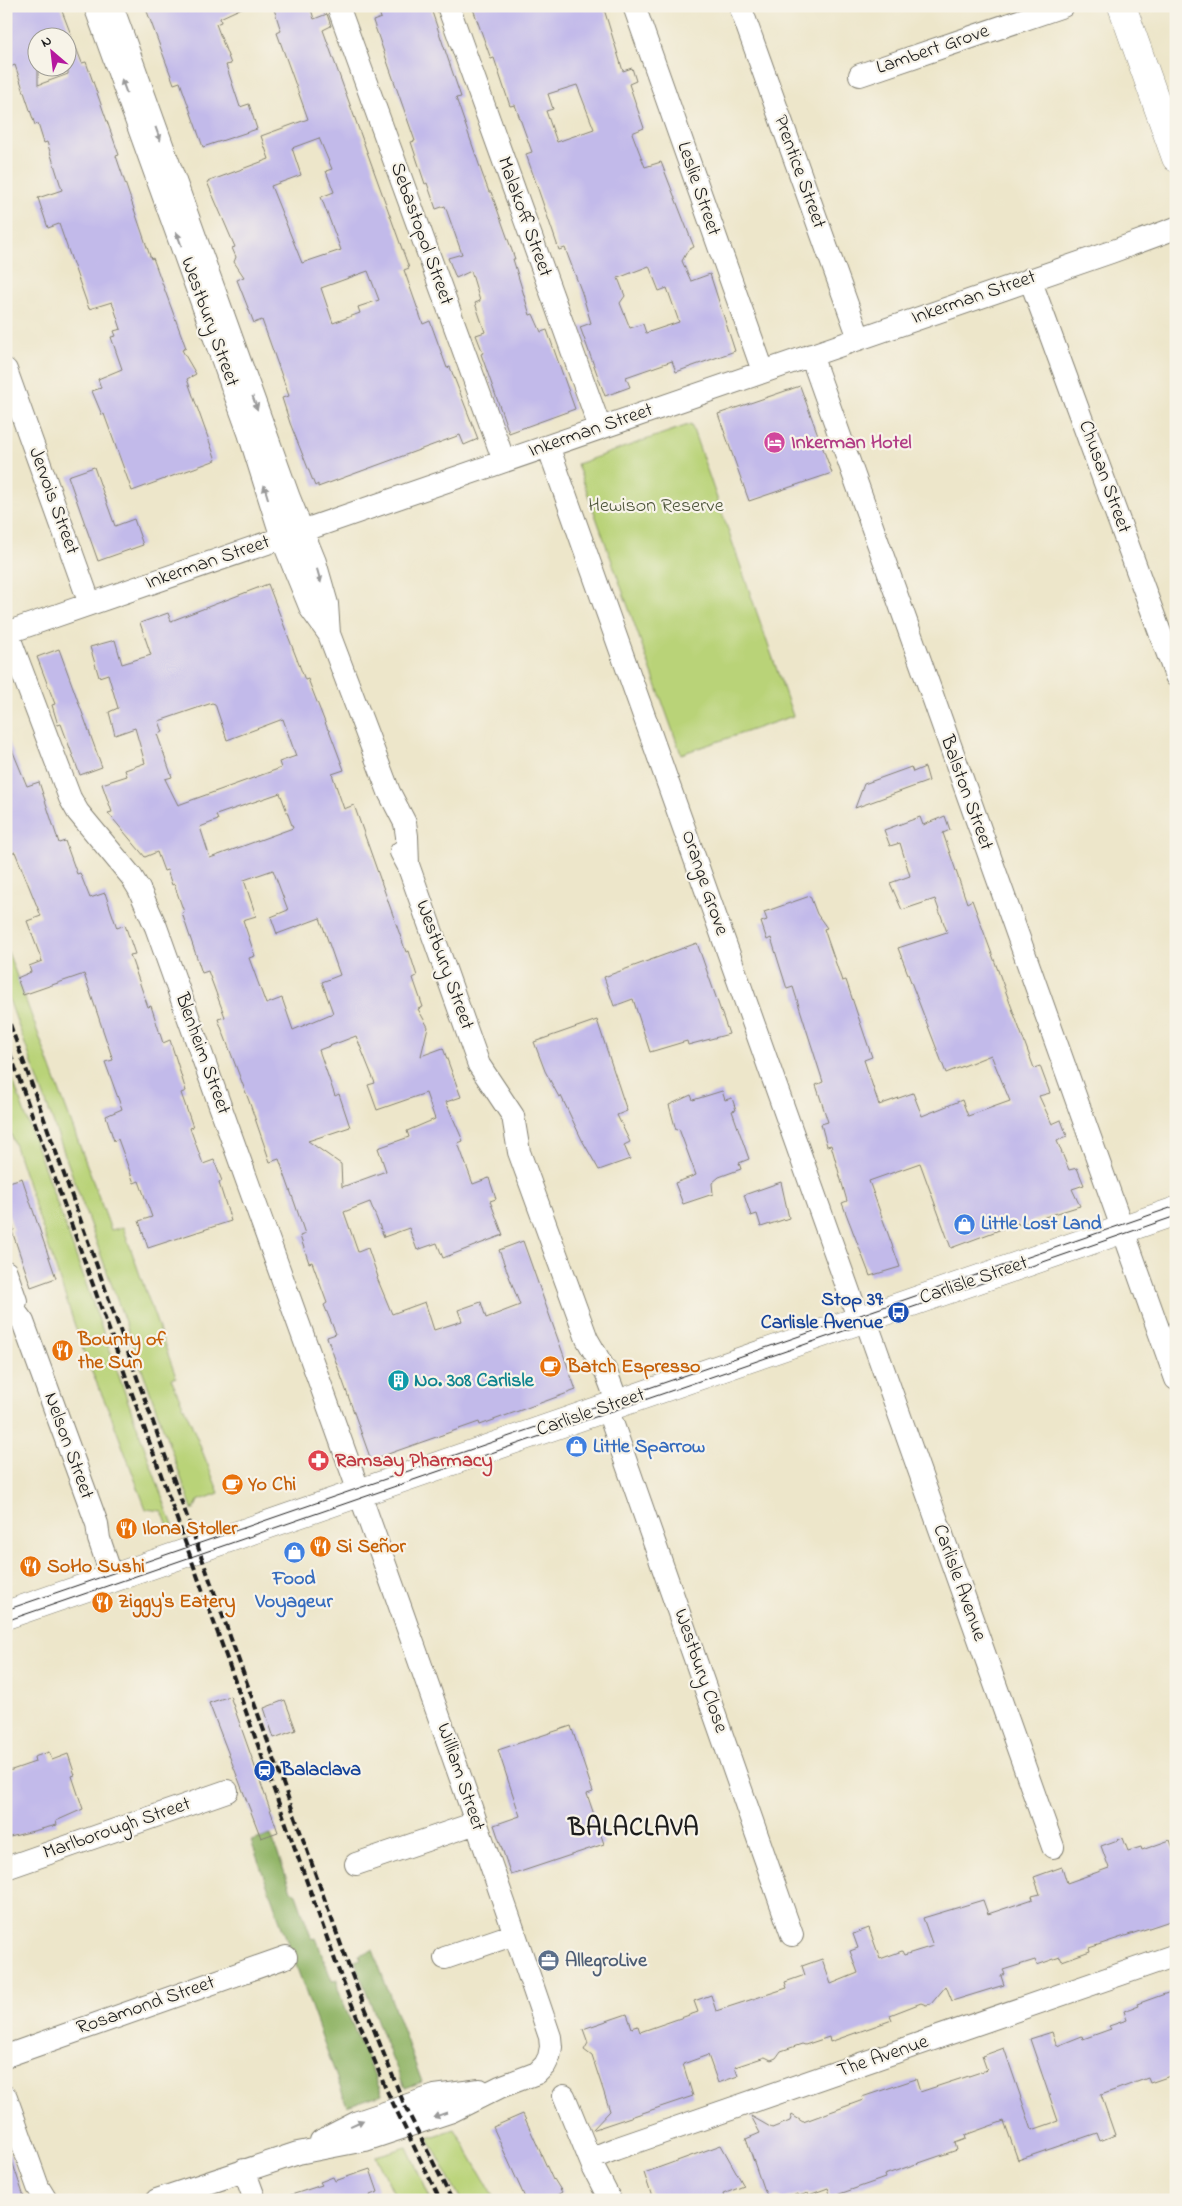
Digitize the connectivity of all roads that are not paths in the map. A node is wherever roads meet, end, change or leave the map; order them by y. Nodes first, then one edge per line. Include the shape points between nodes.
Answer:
1 (95, 6) edge
2 (112, 6) edge
3 (338, 6) edge
4 (448, 6) edge
5 (634, 6) edge
6 (740, 6) edge
7 (1063, 6) edge
8 (1122, 6) edge
9 (860, 75) dead end
10 (1176, 158) edge
11 (1176, 228) edge
12 (1030, 278) junction
13 (859, 338) junction
14 (811, 355) junction
15 (6, 370) edge
16 (763, 371) junction
17 (600, 428) junction
18 (548, 446) junction
19 (504, 461) junction
20 (302, 530) junction
21 (282, 538) junction
22 (90, 604) junction
23 (7, 633) edge
24 (329, 634) junction
25 (1176, 676) edge
26 (1176, 1211) edge
27 (1123, 1229) junction
28 (6, 1272) edge
29 (12, 1313) edge
30 (862, 1319) junction
31 (1176, 1379) edge
32 (609, 1408) junction
33 (361, 1494) junction
34 (113, 1580) junction
35 (6, 1616) edge
36 (227, 1791) dead end
37 (476, 1823) junction
38 (1053, 1847) dead end
39 (356, 1864) dead end
40 (6, 1868) edge
41 (515, 1934) junction
42 (792, 1935) dead end
43 (1176, 1955) edge
44 (286, 1957) dead end
45 (445, 1958) dead end
46 (6, 2056) edge
47 (564, 2096) dead end
48 (6, 2097) edge
49 (590, 2159) junction
50 (244, 2170) junction
51 (41, 2196) edge
52 (157, 2200) edge
53 (255, 2200) edge
54 (610, 2200) edge

21 -> 1 street, Westbury Street via 249,433
2 -> 20 street, Westbury Street
3 - 19 street, Sebastopol Street
4 - 17 street, Malakoff Street
5 - 16 street, Leslie Street
6 - 13 street, Prentice Street
7 - 9 street, Lambert Grove
8 - 10 main road
11 - 12 street, Inkerman Street
12 - 13 street, Inkerman Street
12 - 25 street, Chusan Street
13 - 14 street, Inkerman Street
14 - 16 street, Inkerman Street
14 - 27 street, Balston Street
15 - 22 street, Jervois Street
16 - 17 street, Inkerman Street
17 - 18 street, Inkerman Street
18 - 19 street, Inkerman Street
18 - 30 street, Orange Grove
19 - 20 street, Inkerman Street
20 - 21 street, Inkerman Street
20 -> 24 street, Westbury Street via 327,604
21 - 22 street, Inkerman Street
21 - 24 street, Westbury Street via 311,609
22 - 23 street, Inkerman Street
23 - 33 street, Blenheim Street via 70,798 130,876 150,912
24 - 32 street, Westbury Street via 389,792 397,843 408,865 479,1065 512,1116 519,1152 587,1340 606,1372
26 - 27 main road, Carlisle Street
27 - 30 main road, Carlisle Street
27 - 31 street, Balston Street
28 - 29 street, Nelson Street via 16,1301
29 - 34 street, Nelson Street via 23,1322 97,1524
30 - 32 main road, Carlisle Street
30 - 38 street, Carlisle Avenue
32 - 33 main road, Carlisle Street
32 - 42 street, Westbury Close
33 - 34 main road, Carlisle Street
33 - 37 street, William Street
34 - 35 main road, Carlisle Street
36 - 40 street, Marlborough Street
37 - 39 street
37 - 41 street, William Street
41 - 45 street
41 - 50 street, William Street via 550,2037 547,2061 533,2075 452,2111 366,2140 298,2153
43 - 49 street, The Avenue
44 - 46 street, Rosamond Street
47 - 49 street
48 - 51 street
49 - 54 street
50 - 52 street
50 - 53 street

